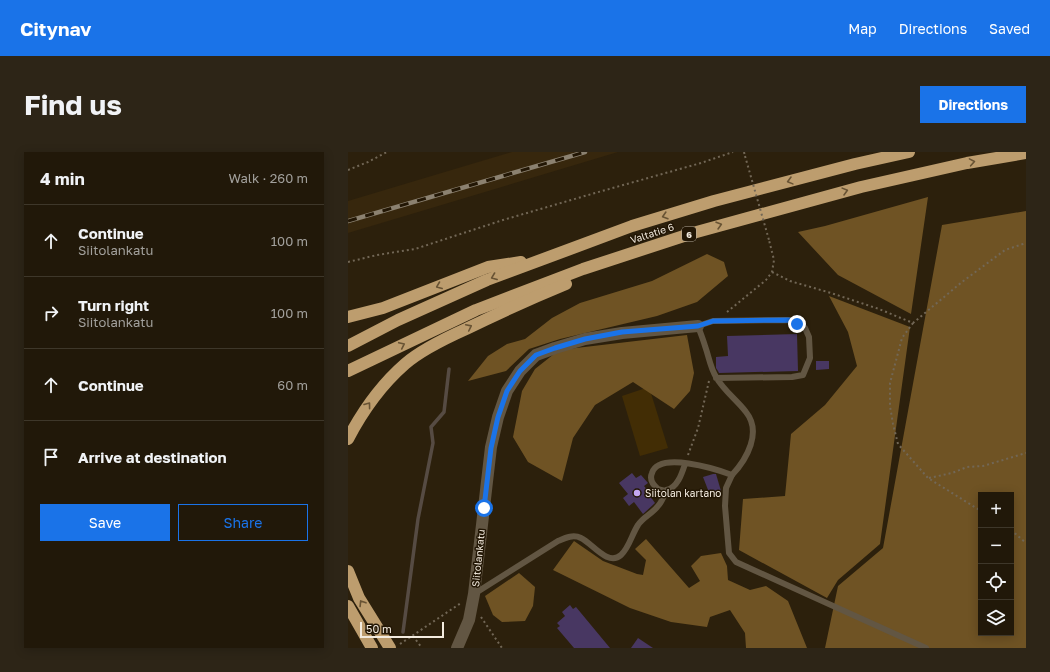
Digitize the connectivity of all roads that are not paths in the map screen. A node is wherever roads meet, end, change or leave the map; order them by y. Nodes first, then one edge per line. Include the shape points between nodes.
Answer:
1 (909, 152) edge
2 (1026, 153) edge
3 (692, 232) junction
4 (544, 259) junction
5 (348, 317) edge
6 (698, 326) junction
7 (348, 346) edge
8 (348, 371) edge
9 (716, 378) junction
10 (348, 439) edge
11 (685, 464) junction
12 (732, 475) junction
13 (667, 490) junction
14 (348, 571) edge
15 (473, 599) junction
16 (348, 606) edge
17 (395, 646) edge
18 (372, 648) edge
19 (458, 648) edge
20 (926, 648) edge

1 -> 4 highway, Valtatie 6 via 714,201 632,226
3 -> 2 highway, Valtatie 6 / 6 via 860,187 967,162
8 -> 3 highway, Valtatie 6 / 6 via 476,310 583,269
10 -> 3 highway via 364,410 381,388 406,364 442,340 514,306
4 -> 5 highway via 488,267 383,308
4 -> 7 highway, Valtatie 6 via 480,283
6 - 9 lane
6 - 9 lane via 713,321 789,320 805,328 809,337 810,358 804,375
6 - 15 street, Siitolankatu via 622,332 585,339 536,355 520,371 507,391 491,448
9 - 12 lane via 747,413 753,427 746,458
11 - 12 lane
11 - 13 lane via 681,476 674,486
11 - 13 lane via 673,462 655,467 651,474 652,483 658,489
12 - 20 lane via 726,488 725,506 729,553 736,562
13 - 15 lane via 659,506 637,526 620,556 604,556 581,538 570,536 558,541
17 -> 14 highway via 359,598
15 - 19 street, Siitolankatu via 469,620
16 - 18 highway

